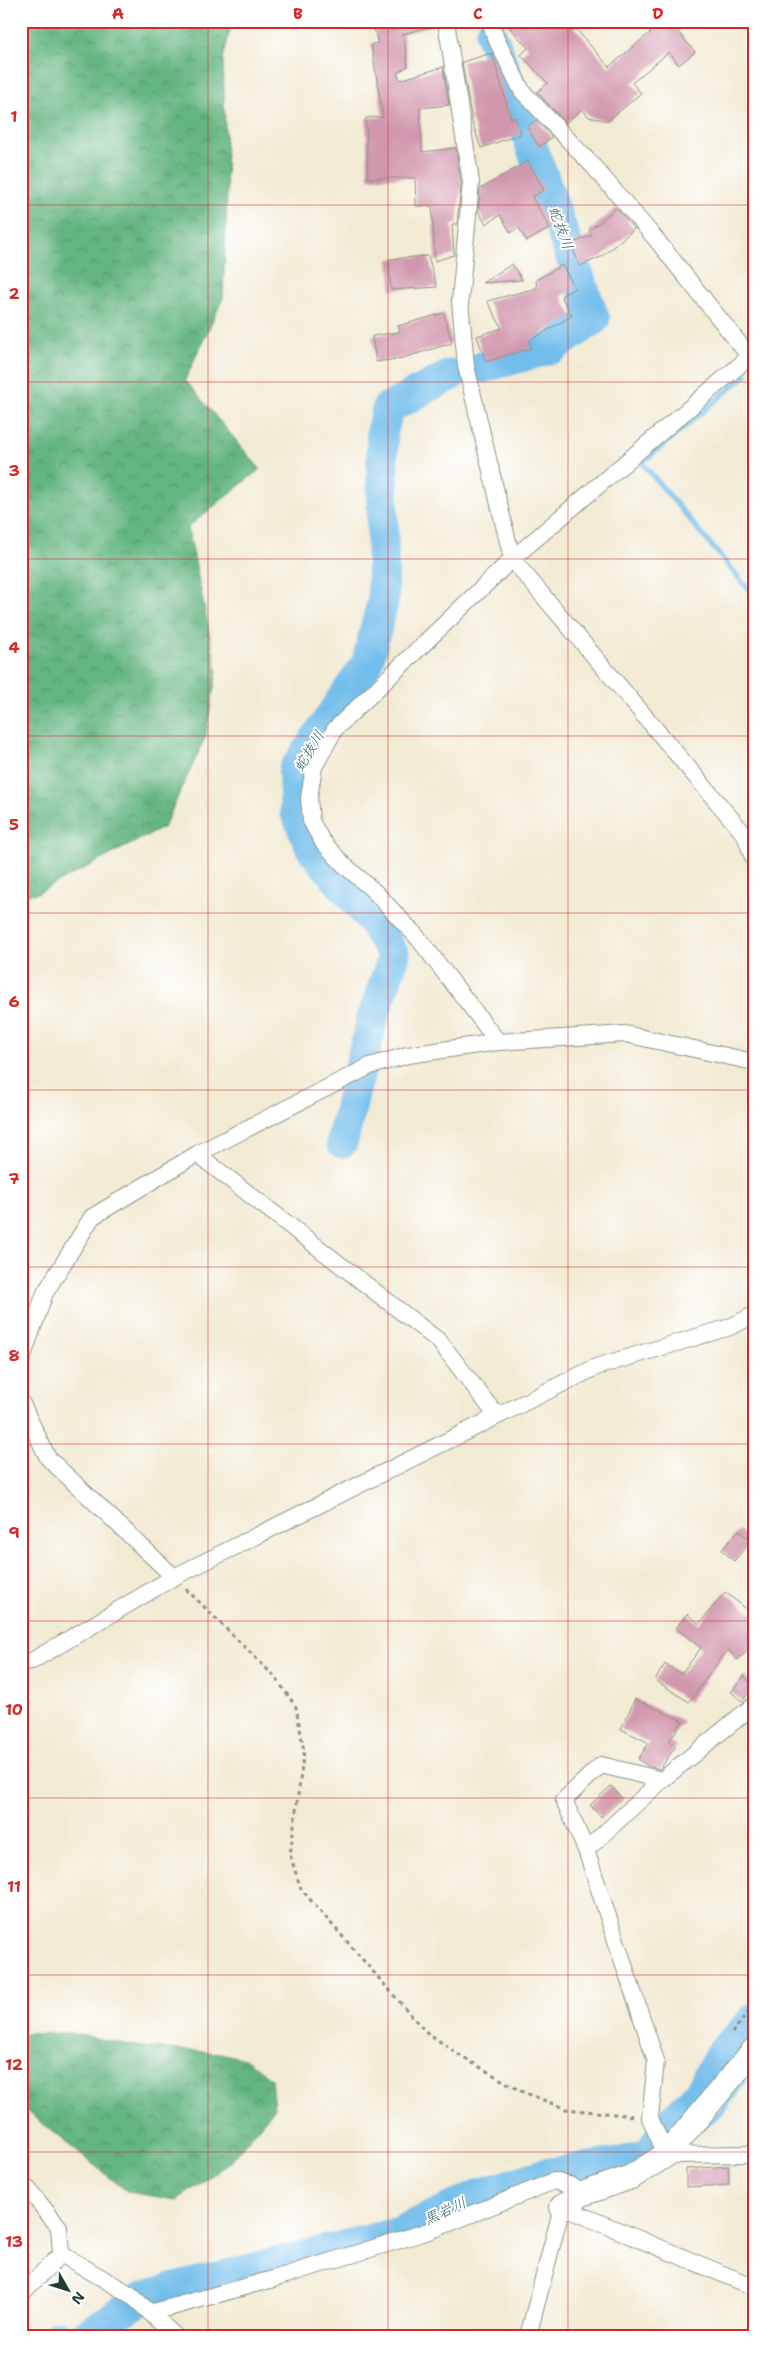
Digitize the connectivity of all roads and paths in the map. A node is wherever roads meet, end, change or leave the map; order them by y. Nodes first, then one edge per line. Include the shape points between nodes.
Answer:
1 (446, 21) edge
2 (490, 21) edge
3 (752, 358) edge
4 (512, 559) junction
5 (754, 860) edge
6 (498, 1042) junction
7 (754, 1062) edge
8 (197, 1154) junction
9 (754, 1315) edge
10 (21, 1361) edge
11 (21, 1402) edge
12 (497, 1416) junction
13 (174, 1577) junction
14 (21, 1663) edge
15 (754, 1705) edge
16 (662, 1780) junction
17 (586, 1850) junction
18 (754, 2005) edge
19 (732, 2033) dead end
20 (754, 2050) edge
21 (650, 2119) junction
22 (666, 2154) junction
23 (754, 2154) edge
24 (21, 2186) edge
25 (582, 2194) junction
26 (562, 2207) junction
27 (61, 2254) junction
28 (754, 2287) edge
29 (21, 2294) edge
30 (149, 2312) junction
31 (175, 2336) edge
32 (528, 2336) edge

1 - 4 street via 471,182 460,301 466,366
2 - 3 street via 522,92 593,166
3 - 4 street
4 - 5 street via 745,835
4 - 6 street via 334,729 314,767 309,798 311,821 322,841 418,938
6 - 7 street via 625,1034
6 - 8 street via 408,1055 370,1066
8 - 10 street via 92,1217 45,1293
8 - 12 street via 439,1341
9 - 12 street via 730,1327 596,1367
11 - 13 street via 48,1458
12 - 13 street
13 - 14 street via 32,1661
13 - 21 path via 276,1678 296,1707 304,1751 290,1855 301,1889 400,2004 425,2031 521,2091 566,2109
15 - 16 street
16 - 17 street
16 - 17 street via 601,1765 564,1800
17 - 21 street via 656,2061
18 - 19 path
20 - 22 street
21 - 22 street
22 - 23 street
22 - 25 street via 631,2176
24 - 27 street via 28,2189 59,2227
25 - 26 street
25 - 30 street via 572,2186 554,2181 432,2230 273,2280
26 - 28 street
26 - 32 street
27 - 29 street
27 - 30 street via 131,2295
30 - 31 street

